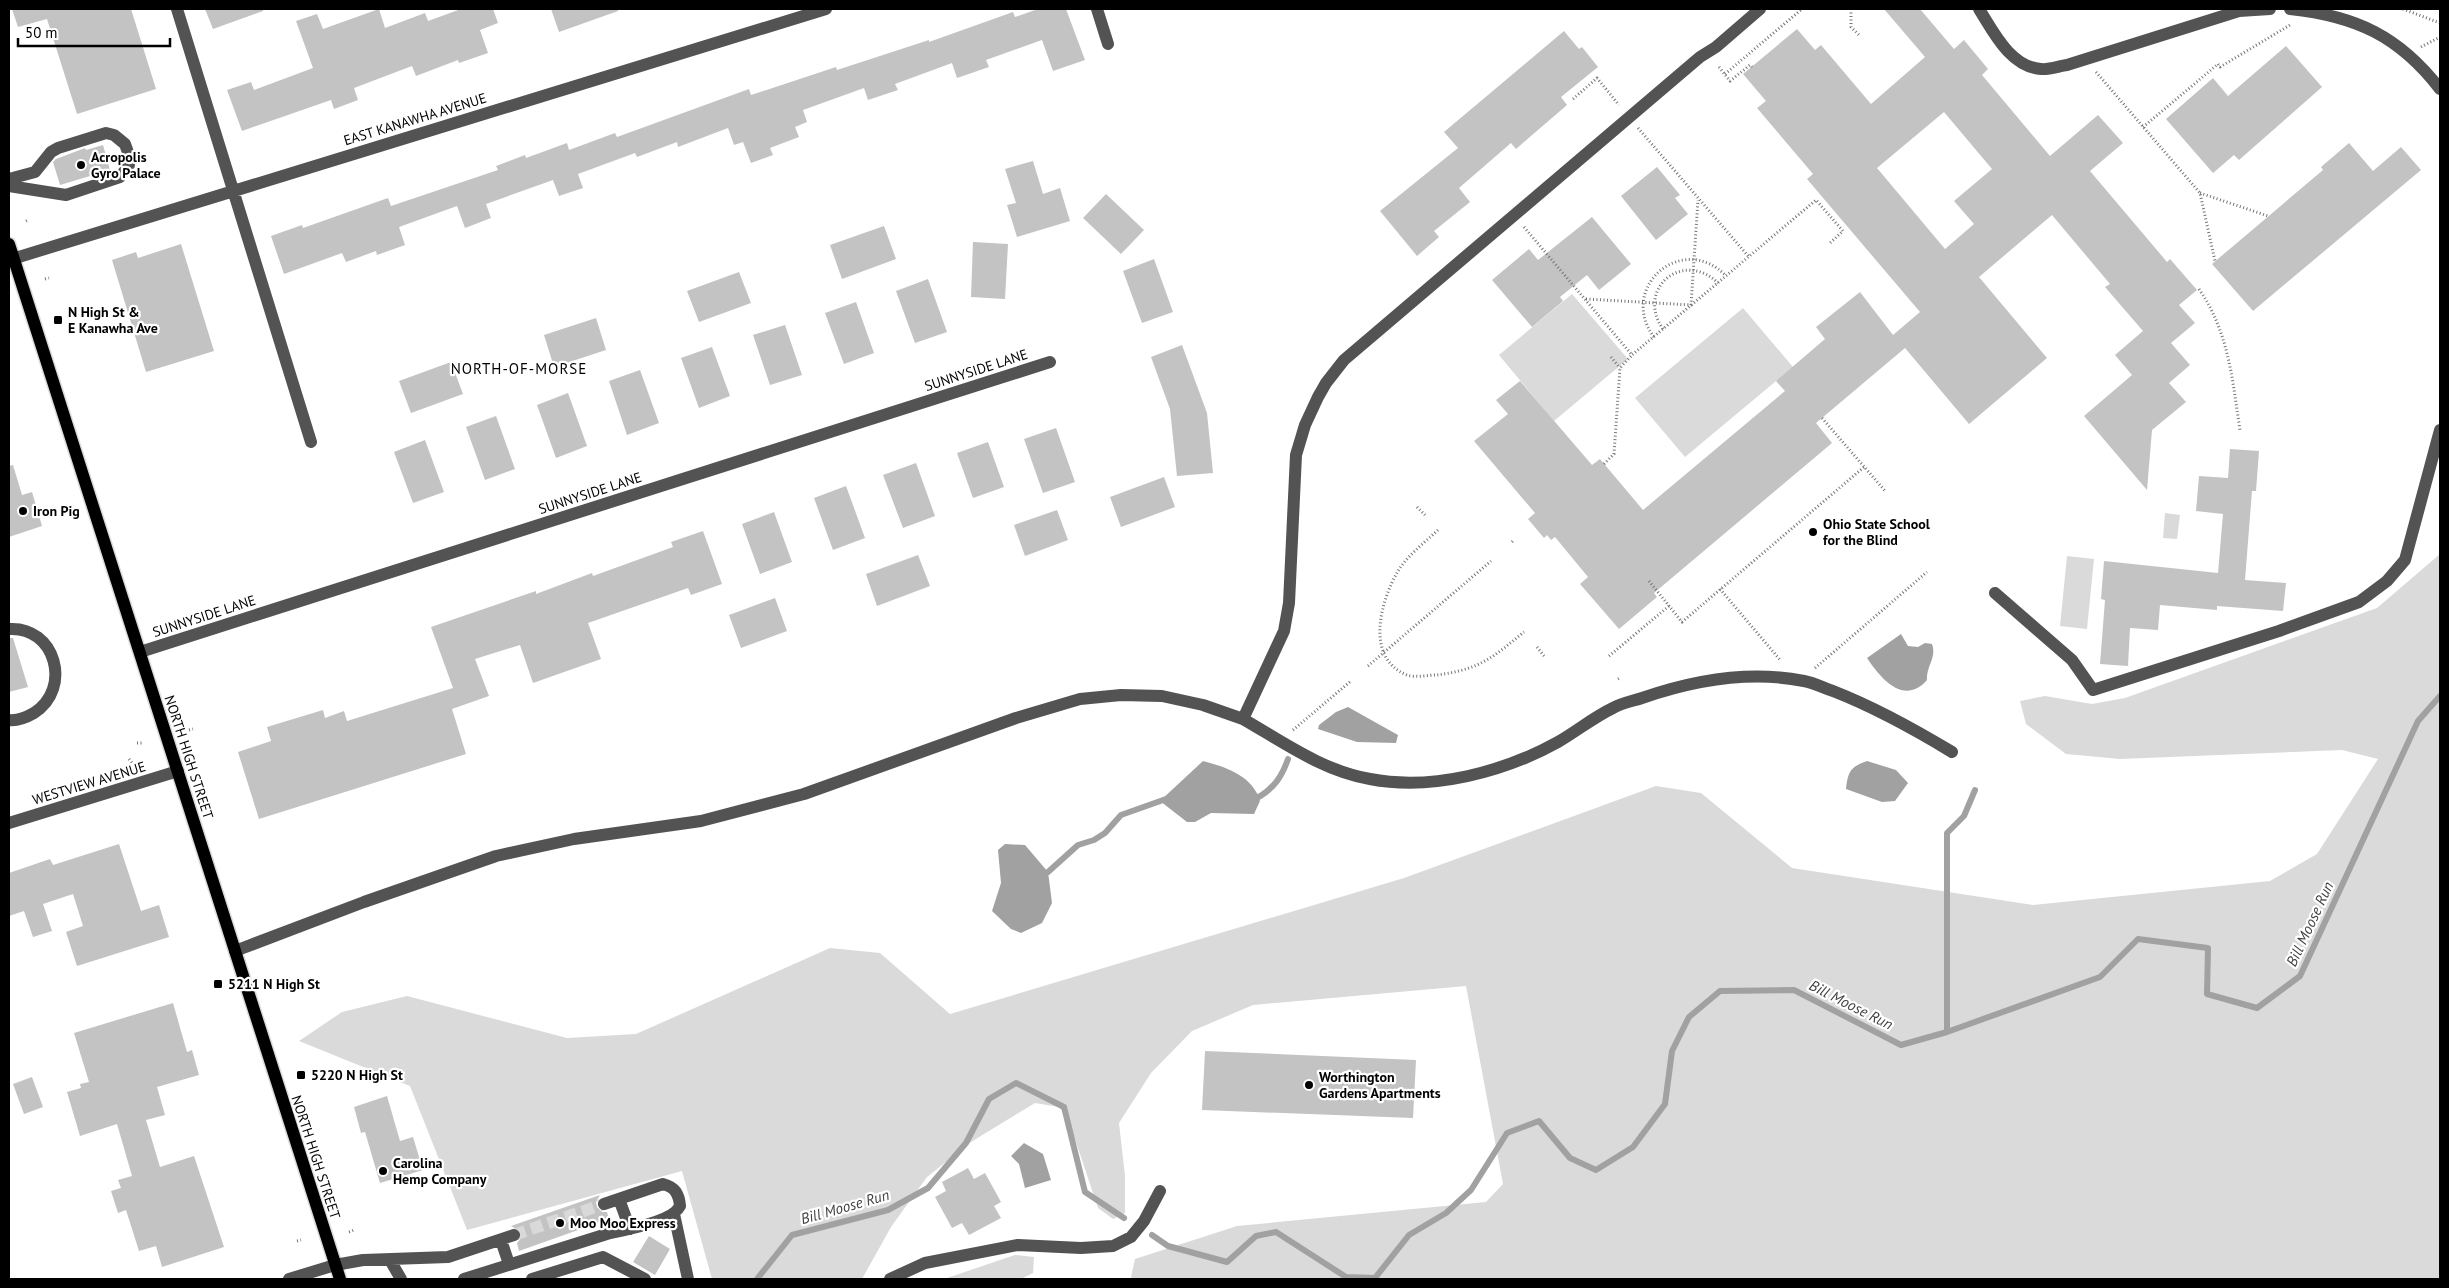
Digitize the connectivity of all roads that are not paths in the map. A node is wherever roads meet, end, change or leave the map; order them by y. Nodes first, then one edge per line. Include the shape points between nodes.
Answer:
1 (177, 9) edge
2 (826, 9) edge
3 (1097, 9) edge
4 (1760, 9) edge
5 (1978, 9) edge
6 (2270, 9) edge
7 (2290, 9) edge
8 (1108, 44) dead end
9 (2440, 89) edge
10 (9, 179) edge
11 (9, 186) edge
12 (234, 191) junction
13 (9, 244) edge
14 (11, 259) edge
15 (1050, 362) dead end
16 (2440, 430) edge
17 (311, 442) dead end
18 (1995, 593) dead end
19 (9, 629) edge
20 (140, 652) junction
21 (1242, 719) junction
22 (9, 720) edge
23 (1952, 752) dead end
24 (178, 771) junction
25 (9, 824) edge
26 (235, 951) junction
27 (1160, 1191) dead end
28 (619, 1199) junction
29 (604, 1204) tunnel mouth
30 (674, 1214) junction
31 (630, 1229) junction
32 (514, 1236) tunnel mouth
33 (501, 1240) junction
34 (390, 1260) junction
35 (509, 1264) junction
36 (335, 1265) junction
37 (289, 1279) edge
38 (340, 1279) edge
39 (401, 1279) edge
40 (464, 1279) edge
41 (532, 1279) edge
42 (645, 1279) edge
43 (688, 1279) edge
44 (890, 1279) edge

1 - 12 street
2 - 12 street, EAST KANAWHA AVENUE
3 - 8 street
4 - 21 street via 1700,56 1344,360 1326,383 1305,425 1296,455 1289,603 1284,630
5 - 6 street via 2005,49 2040,70 2068,65 2239,10
7 - 9 street via 2325,12 2364,25 2393,42 2424,69
10 - 11 street via 34,172 58,148 106,133 120,138 129,151 129,165 120,177 66,195
12 - 14 street, EAST KANAWHA AVENUE
12 - 17 street
13 - 14 main road, NORTH HIGH STREET
14 - 20 main road, NORTH HIGH STREET
15 - 20 street, SUNNYSIDE LANE
16 - 18 street via 2405,560 2387,581 2360,602 2093,690 2072,660
19 - 22 street via 29,632 42,641 53,659 56,682 51,696 41,708 28,716
20 - 24 main road, NORTH HIGH STREET
21 - 23 street via 1325,766 1370,780 1421,783 1464,776 1518,761 1614,708 1671,688 1720,678 1760,676 1805,681 1853,699
21 - 26 street via 1203,705 1162,696 1080,699 1016,718 804,794 700,821 574,839 496,856
24 - 25 street, WESTVIEW AVENUE
24 - 26 main road, NORTH HIGH STREET
26 - 36 main road, NORTH HIGH STREET
27 - 44 street via 1131,1237 1113,1246 1018,1245 925,1263
28 - 29 street
28 - 30 street via 663,1184 672,1186 680,1206
28 - 31 street
30 - 31 street
30 - 43 street
31 - 35 street
32 - 33 street
33 - 34 street via 448,1257
33 - 35 street
34 - 36 street
34 - 39 street
35 - 40 street
36 - 37 street
36 - 38 main road, NORTH HIGH STREET
41 - 42 street via 603,1257

